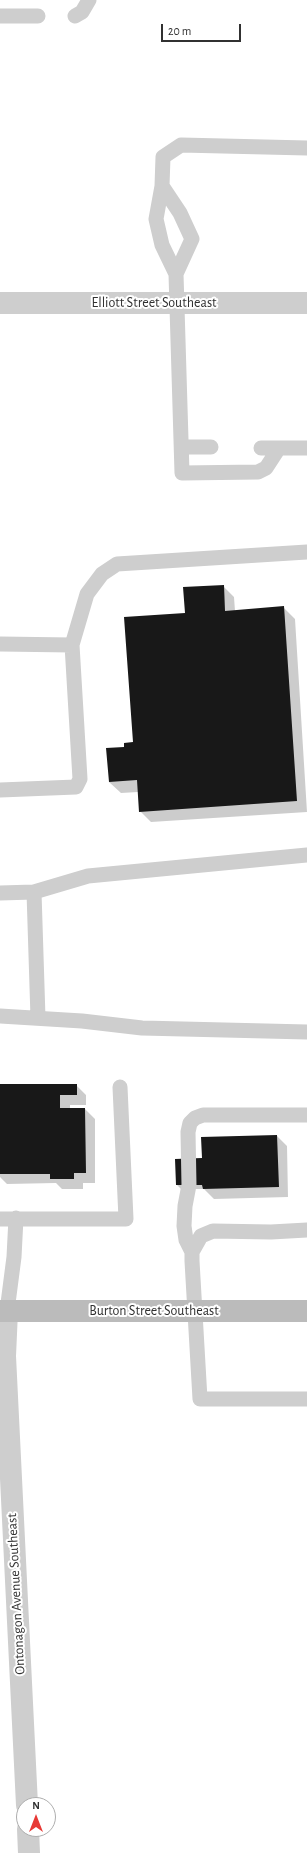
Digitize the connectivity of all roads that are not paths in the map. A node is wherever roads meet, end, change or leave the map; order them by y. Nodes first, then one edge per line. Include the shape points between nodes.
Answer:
1 (89, 0) edge
2 (0, 16) edge
3 (38, 16) dead end
4 (75, 16) dead end
5 (307, 148) edge
6 (162, 186) junction
7 (176, 274) junction
8 (0, 303) edge
9 (176, 303) junction
10 (307, 303) edge
11 (182, 447) junction
12 (211, 447) dead end
13 (261, 448) dead end
14 (279, 448) junction
15 (307, 448) edge
16 (307, 552) edge
17 (0, 644) edge
18 (72, 645) junction
19 (0, 790) edge
20 (307, 855) edge
21 (34, 892) junction
22 (0, 893) edge
23 (0, 1016) edge
24 (38, 1018) junction
25 (307, 1032) edge
26 (120, 1087) dead end
27 (307, 1115) edge
28 (16, 1218) junction
29 (0, 1219) edge
30 (307, 1230) edge
31 (192, 1252) junction
32 (4, 1311) edge
33 (307, 1311) edge
34 (194, 1312) junction
35 (307, 1399) edge
36 (27, 1797) edge
37 (28, 1837) edge
38 (29, 1853) edge

1 - 4 lane via 82,12
2 - 3 lane
5 - 6 lane via 181,145 163,157
6 - 7 lane via 156,219 162,245
6 - 7 lane via 180,212 192,239
7 - 9 lane
8 - 9 street, Elliott Street Southeast
9 - 10 street, Elliott Street Southeast
9 - 11 lane
11 - 12 lane
11 - 14 lane via 182,473 258,472 266,468
13 - 14 lane
14 - 15 lane
16 - 18 lane via 117,564 102,574 87,594
17 - 18 lane
18 - 19 lane via 80,779 76,787
20 - 21 lane via 88,876
21 - 22 lane
21 - 24 lane
23 - 24 lane
24 - 25 lane via 142,1028
26 - 28 lane via 126,1219
27 - 31 lane via 203,1115 190,1123 189,1185 184,1226 186,1240
28 - 29 lane
28 - 32 lane via 14,1257
30 - 31 lane via 213,1231 201,1236
31 - 34 lane
32 - 34 main road, Burton Street Southeast
32 - 36 street, Ontonagon Avenue Southeast via 4,1356
33 - 34 main road, Burton Street Southeast
34 - 35 lane via 200,1399
37 - 38 street

